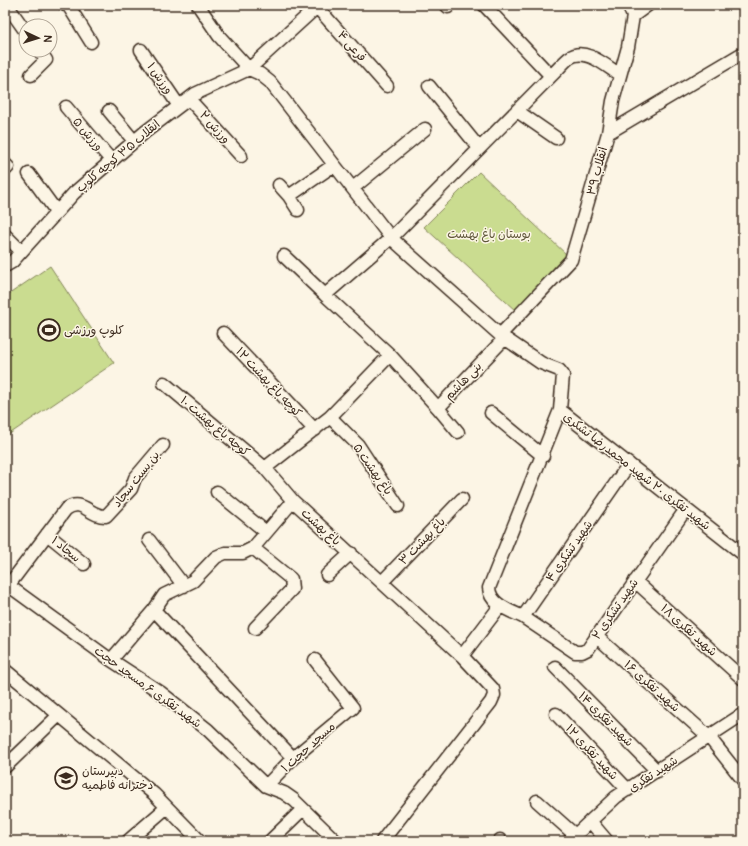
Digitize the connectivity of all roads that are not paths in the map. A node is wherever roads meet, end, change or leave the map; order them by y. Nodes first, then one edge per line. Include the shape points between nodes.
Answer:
1 (7, 5) edge
2 (65, 5) edge
3 (198, 5) edge
4 (484, 5) edge
5 (648, 5) edge
6 (315, 6) edge
7 (630, 10) edge
8 (18, 21) edge
9 (91, 42) dead end
10 (141, 50) dead end
11 (743, 53) edge
12 (45, 58) edge
13 (249, 69) junction
14 (620, 75) junction
15 (31, 76) dead end
16 (551, 76) junction
17 (387, 86) dead end
18 (429, 86) dead end
19 (184, 102) junction
20 (66, 107) dead end
21 (109, 110) dead end
22 (517, 111) junction
23 (425, 129) dead end
24 (608, 132) junction
25 (556, 138) dead end
26 (134, 141) junction
27 (479, 148) junction
28 (241, 156) dead end
29 (111, 160) junction
30 (5, 164) edge
31 (334, 165) junction
32 (5, 170) edge
33 (29, 174) dead end
34 (279, 185) dead end
35 (353, 188) junction
36 (289, 196) junction
37 (298, 210) dead end
38 (56, 211) junction
39 (5, 235) edge
40 (391, 238) junction
41 (21, 250) junction
42 (284, 256) dead end
43 (5, 266) edge
44 (325, 295) junction
45 (223, 333) dead end
46 (503, 337) junction
47 (390, 355) junction
48 (164, 383) dead end
49 (438, 408) junction
50 (560, 410) junction
51 (491, 413) dead end
52 (330, 417) junction
53 (315, 430) junction
54 (458, 432) dead end
55 (163, 445) dead end
56 (543, 456) junction
57 (629, 464) junction
58 (265, 468) junction
59 (217, 492) dead end
60 (462, 499) dead end
61 (292, 500) junction
62 (398, 506) dead end
63 (686, 509) junction
64 (266, 532) junction
65 (47, 534) junction
66 (149, 540) dead end
67 (253, 548) junction
68 (351, 553) junction
69 (743, 554) edge
70 (84, 564) dead end
71 (327, 575) dead end
72 (635, 581) junction
73 (382, 582) junction
74 (6, 586) edge
75 (184, 586) junction
76 (500, 606) junction
77 (154, 610) junction
78 (523, 617) junction
79 (255, 628) dead end
80 (596, 636) junction
81 (462, 656) junction
82 (111, 660) junction
83 (315, 660) dead end
84 (555, 667) dead end
85 (5, 670) edge
86 (743, 679) edge
87 (556, 714) dead end
88 (743, 714) edge
89 (59, 715) junction
90 (708, 737) junction
91 (293, 758) junction
92 (5, 767) edge
93 (657, 771) junction
94 (743, 780) edge
95 (266, 786) junction
96 (628, 790) junction
97 (537, 801) dead end
98 (166, 808) junction
99 (302, 810) junction
100 (590, 821) junction
101 (572, 838) edge
102 (128, 841) edge
103 (200, 841) edge
104 (270, 841) edge
105 (336, 841) edge
106 (382, 841) edge
107 (607, 841) edge

1 - 8 street
2 - 9 street via 68,5
3 - 13 street via 219,36
4 - 16 street
5 - 7 street
6 - 13 street, انقلاب ۳۵ کوچه کلوپ
6 - 17 street, فرعی ۴
7 - 14 street via 628,47
10 - 19 street, ورزش ۱
11 - 24 street, انقلاب ۳۹
12 - 15 street via 46,60
13 - 19 street, انقلاب ۳۵ کوچه کلوپ via 195,94
13 - 31 street via 270,82
14 - 16 street via 590,56 578,54 570,57
14 - 24 street
16 - 22 street
18 - 27 street
19 - 26 street, انقلاب ۳۵ کوچه کلوپ
19 - 28 street, ورزش ۲
20 - 29 street, ورزش ۵
21 - 26 street
22 - 25 street
22 - 27 street
23 - 35 street
24 - 46 street, انقلاب ۳۹ via 571,260
26 - 29 street, انقلاب ۳۵ کوچه کلوپ
27 - 40 street
29 - 38 street, انقلاب ۳۵ کوچه کلوپ
30 - 32 street via 8,167
31 - 35 street
31 - 36 street
33 - 38 street
34 - 36 street
35 - 40 street
36 - 37 street
38 - 41 street, انقلاب ۳۵ کوچه کلوپ
39 - 41 street
40 - 44 street
40 - 46 street
41 - 43 street, انقلاب ۳۵ کوچه کلوپ
42 - 44 street
44 - 47 street
45 - 53 street, کوچه باغ بهشت ۱۲
46 - 49 street, بنی هاشم
46 - 50 street, شهید تفکری ۲۰ شهید محمدرضا تشکری via 541,363 563,374
47 - 49 street, بنی هاشم
47 - 52 street
48 - 58 street, کوچه باغ بهشت ۱۰
49 - 54 street
50 - 56 street
50 - 57 street, شهید تفکری ۲۰ شهید محمدرضا تشکری
51 - 56 street
52 - 53 street
52 - 62 street, باغ بهشت ۵ via 358,445
53 - 58 street
55 - 65 street, بن بست سجاد via 135,478 131,489 106,516 97,515 79,505 71,505
56 - 76 street via 489,588 490,594
57 - 63 street, شهید تفکری ۲۰ شهید محمدرضا تشکری
57 - 78 street, شهید تشکری ۴
58 - 61 street, باغ بهشت
59 - 64 street
60 - 73 street, باغ بهشت ۳
61 - 64 street
61 - 68 street, باغ بهشت
63 - 69 street, شهید تفکری ۲۰ شهید محمدرضا تشکری
63 - 72 street, شهید تشکری ۲
64 - 67 street
65 - 70 street, سجاد ۱
65 - 74 street, بن بست سجاد
66 - 75 street
67 - 75 street via 242,553 216,556 193,581
67 - 79 street via 291,579 292,584 292,590
68 - 71 street
68 - 73 street, باغ بهشت
72 - 80 street, شهید تشکری ۲
72 - 86 street, شهید تفکری ۱۸
73 - 81 street, باغ بهشت
74 - 82 street, شهید تفکری ۶ مسجد حجت
75 - 77 street via 164,595
76 - 78 street
76 - 81 street
77 - 82 street
77 - 91 street
78 - 80 street, شهید تشکری ۲ via 574,652 582,652 588,648
80 - 90 street, شهید تفکری ۱۶
81 - 106 street, باغ بهشت via 493,690 491,702
82 - 95 street, شهید تفکری ۶ مسجد حجت via 160,692 208,730
83 - 91 street, مسجد حجت ۱ via 352,708
84 - 93 street, شهید تفکری ۱۴
85 - 89 street
87 - 96 street, شهید تفکری ۱۲
88 - 90 street, شهید تفکری
89 - 92 street
89 - 98 street via 154,794
90 - 93 street, شهید تفکری
90 - 94 street, شهید تفکری ۱۶
91 - 95 street, مسجد حجت ۱
93 - 96 street, شهید تفکری
95 - 99 street, شهید تفکری ۶ مسجد حجت via 284,793
96 - 100 street, شهید تفکری
97 - 101 street
98 - 102 street
98 - 103 street
99 - 104 street
99 - 105 street, شهید تفکری ۶ مسجد حجت
100 - 101 street, شهید تفکری
100 - 107 street

